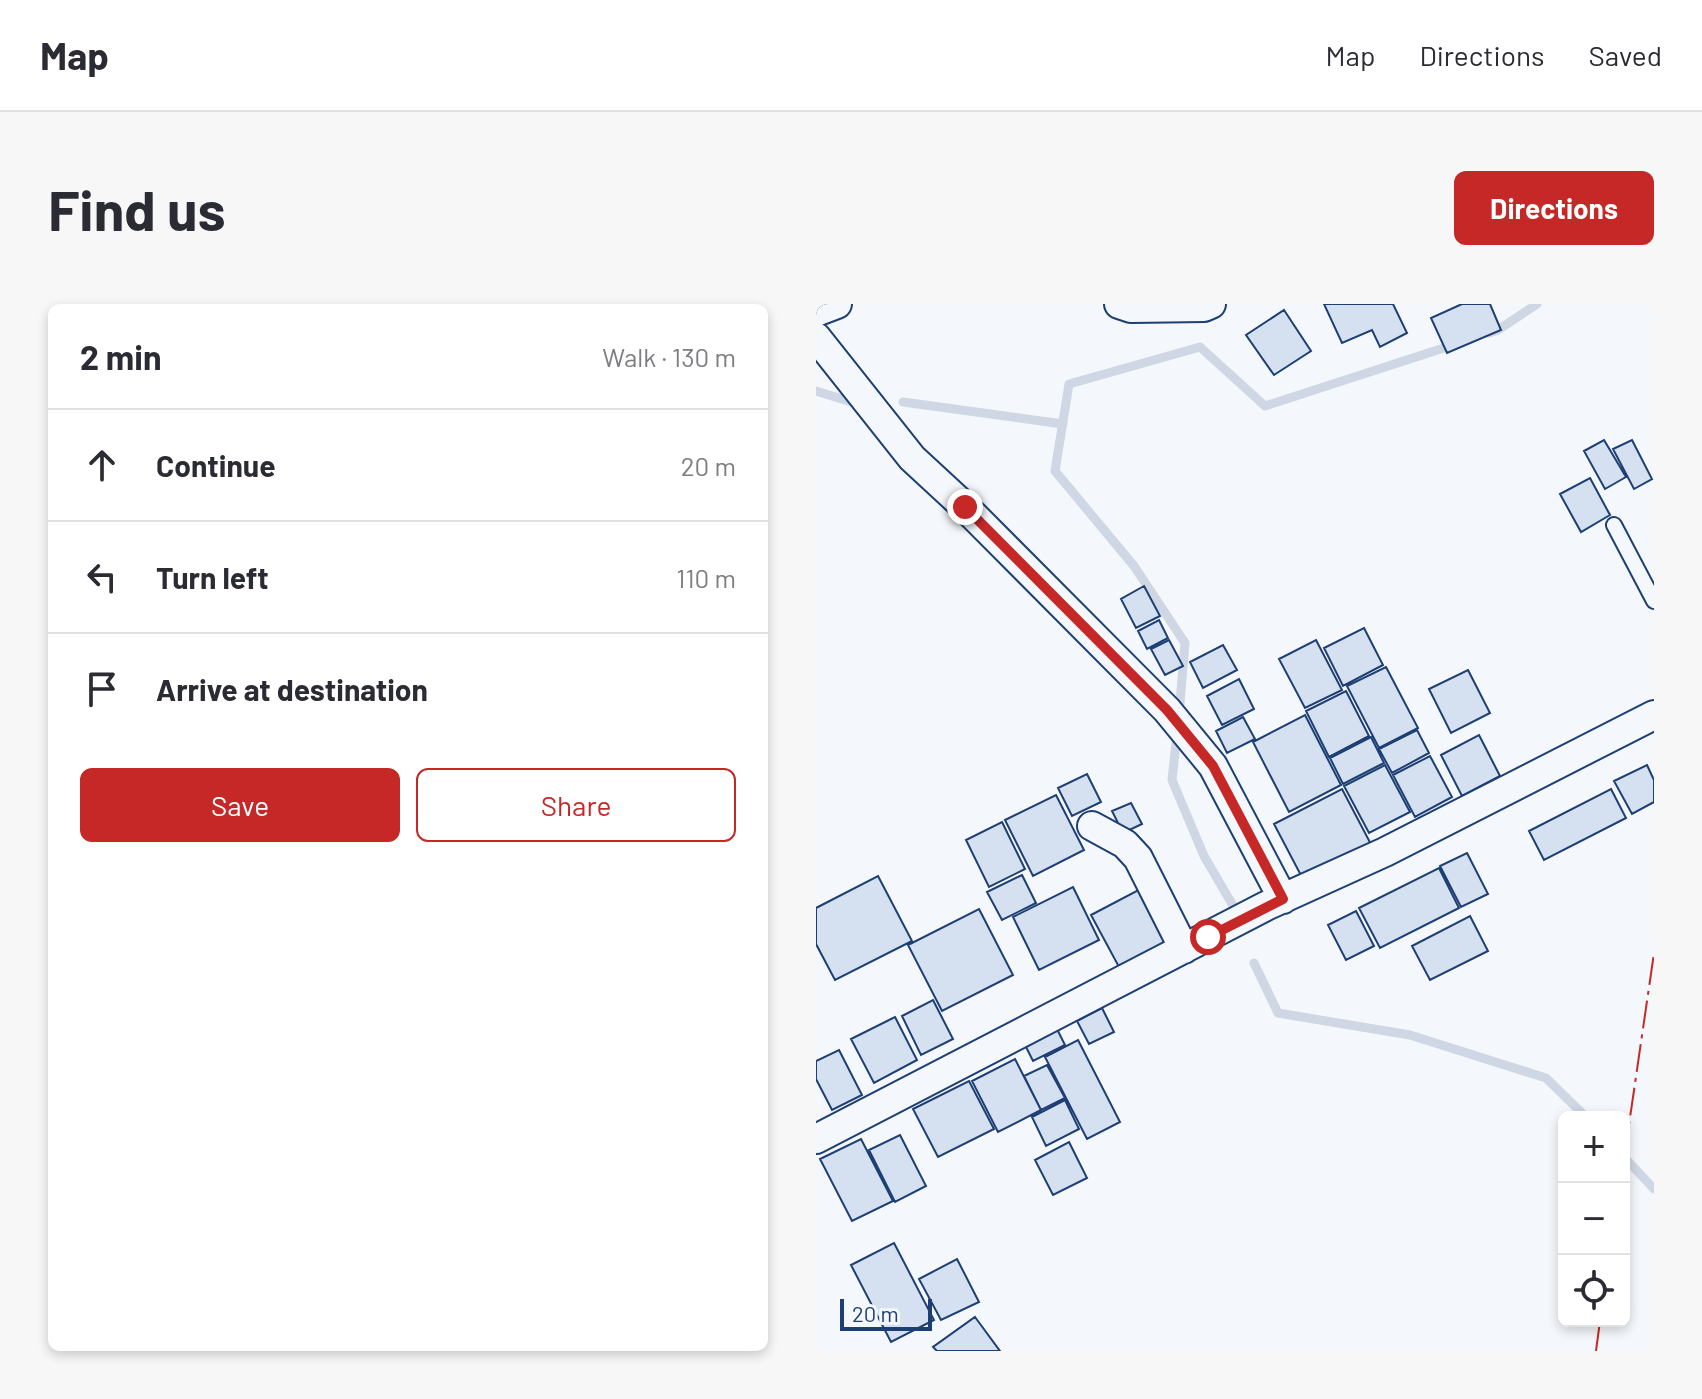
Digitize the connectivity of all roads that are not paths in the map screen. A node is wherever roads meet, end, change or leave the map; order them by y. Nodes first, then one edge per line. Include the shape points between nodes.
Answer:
1 (837, 304) edge
2 (1119, 304) edge
3 (1211, 304) edge
4 (816, 312) edge
5 (816, 337) edge
6 (1614, 525) dead end
7 (1654, 601) edge
8 (1654, 715) edge
9 (1092, 826) dead end
10 (1274, 902) junction
11 (1196, 943) junction
12 (816, 1139) edge

1 - 4 street
2 - 3 street
5 - 10 street via 912,458 1167,710 1213,766
6 - 7 lane
8 - 10 street via 1385,852
9 - 11 street via 1125,844 1138,858
10 - 11 street
11 - 12 street

